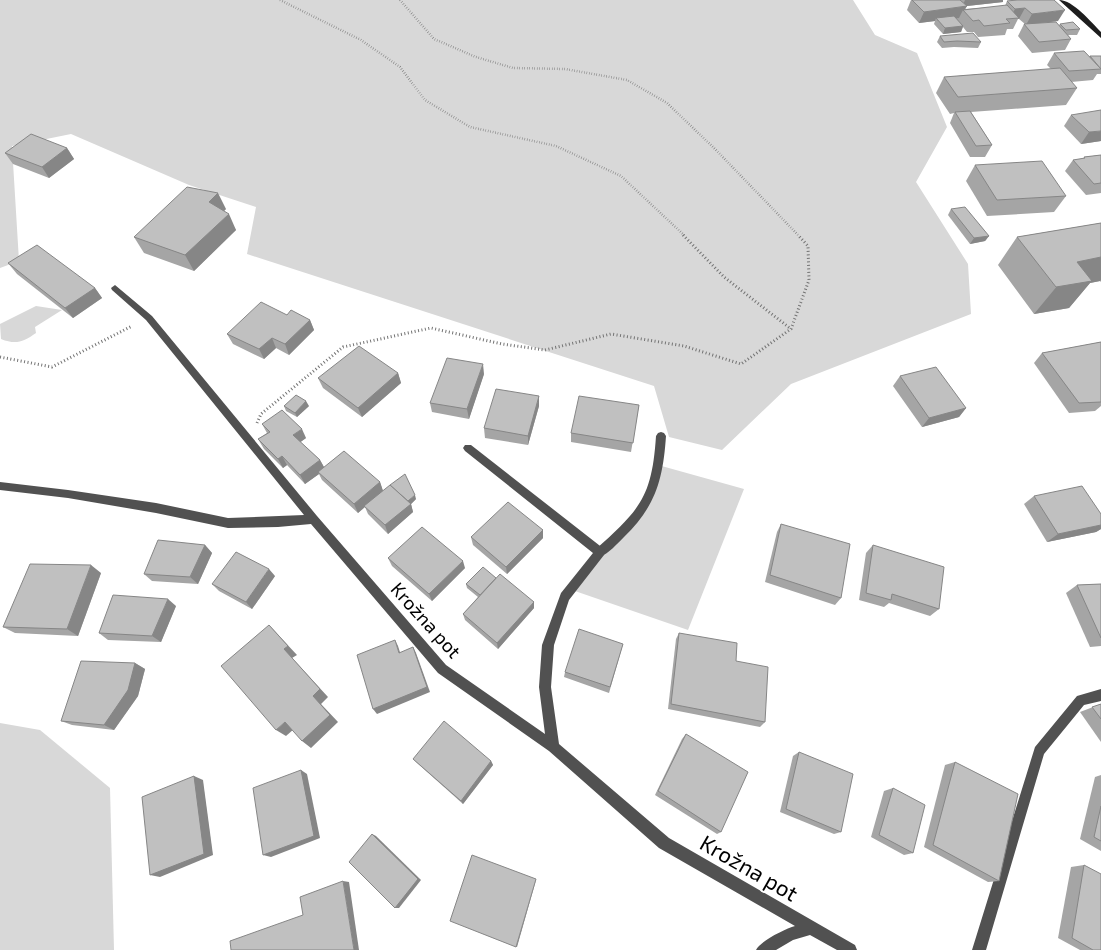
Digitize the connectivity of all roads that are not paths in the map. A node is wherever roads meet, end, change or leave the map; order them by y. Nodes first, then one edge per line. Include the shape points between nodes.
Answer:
1 (1062, 0) edge
2 (1101, 36) edge
3 (115, 288) dead end
4 (661, 436) dead end
5 (468, 448) dead end
6 (0, 486) edge
7 (312, 519) junction
8 (600, 552) junction
9 (1101, 695) edge
10 (553, 747) junction
11 (810, 928) junction
12 (763, 950) edge
13 (850, 950) edge
14 (979, 950) edge

1 - 2 street
3 - 7 street, Krožna pot via 148,318
4 - 8 street via 661,460 655,487 644,510
5 - 8 street
6 - 7 street via 156,508 228,523
7 - 10 street, Krožna pot via 442,669
8 - 10 street via 565,597 548,645 545,687
9 - 14 street via 1081,700 1039,751
10 - 11 street, Krožna pot via 664,843
11 - 12 street, Krožna pot via 790,934
11 - 13 street, Krožna pot

